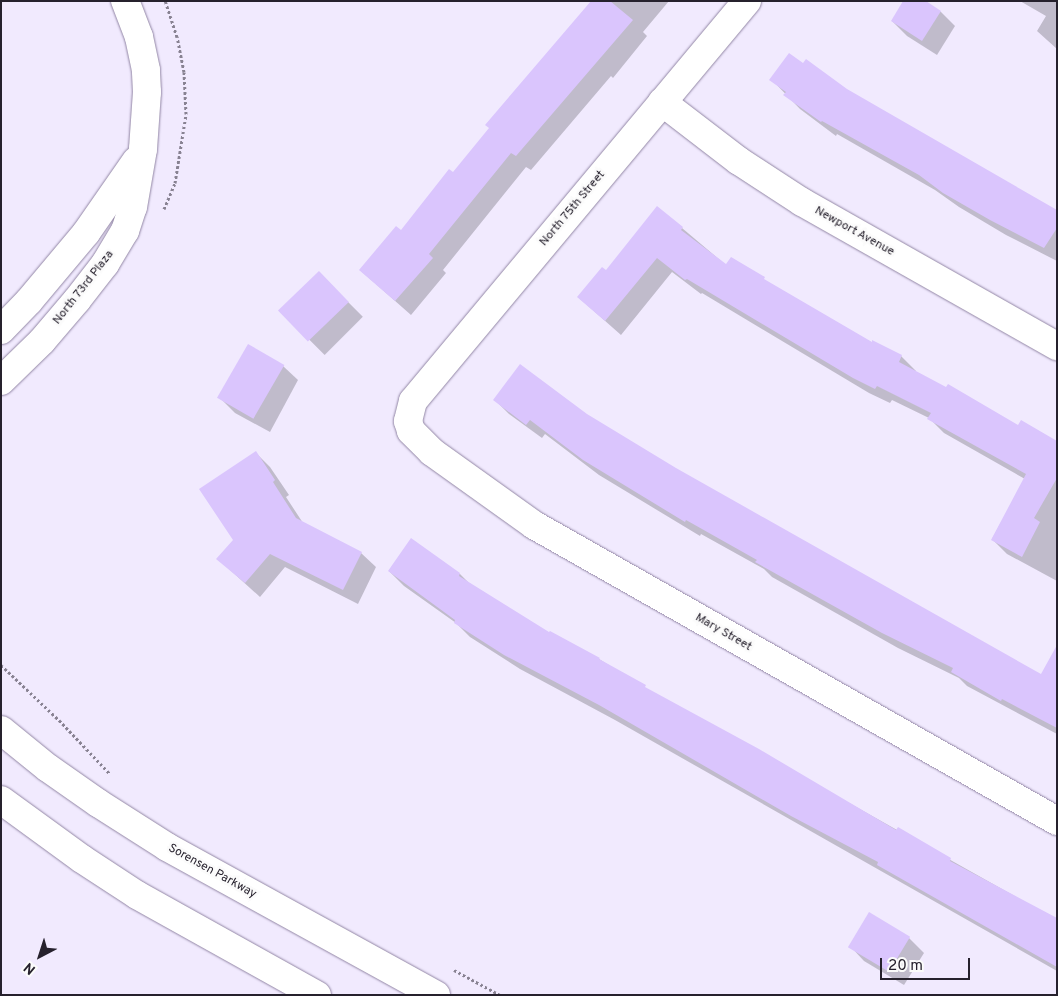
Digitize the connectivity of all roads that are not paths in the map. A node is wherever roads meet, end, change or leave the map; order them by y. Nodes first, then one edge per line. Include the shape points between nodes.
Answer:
1 (125, 1) edge
2 (747, 1) edge
3 (662, 102) junction
4 (143, 149) junction
5 (1, 330) edge
6 (1057, 346) edge
7 (1, 381) edge
8 (408, 421) joint
9 (1, 730) edge
10 (1, 800) edge
11 (1057, 821) edge
12 (317, 995) edge
13 (436, 995) edge

1 - 4 street, North 73rd Plaza via 139,37 146,70 148,92
2 - 3 street, North 75th Street
3 - 6 street, Newport Avenue via 739,161 802,202
3 - 8 street, North 75th Street via 413,401
4 - 5 street, North 73rd Plaza via 86,234
4 - 7 street, North 73rd Plaza via 133,207 119,244 71,307
8 - 11 street, Mary Street via 411,431 432,452 534,525
9 - 13 street, Sorensen Parkway via 48,768 167,847
10 - 12 street via 137,895

